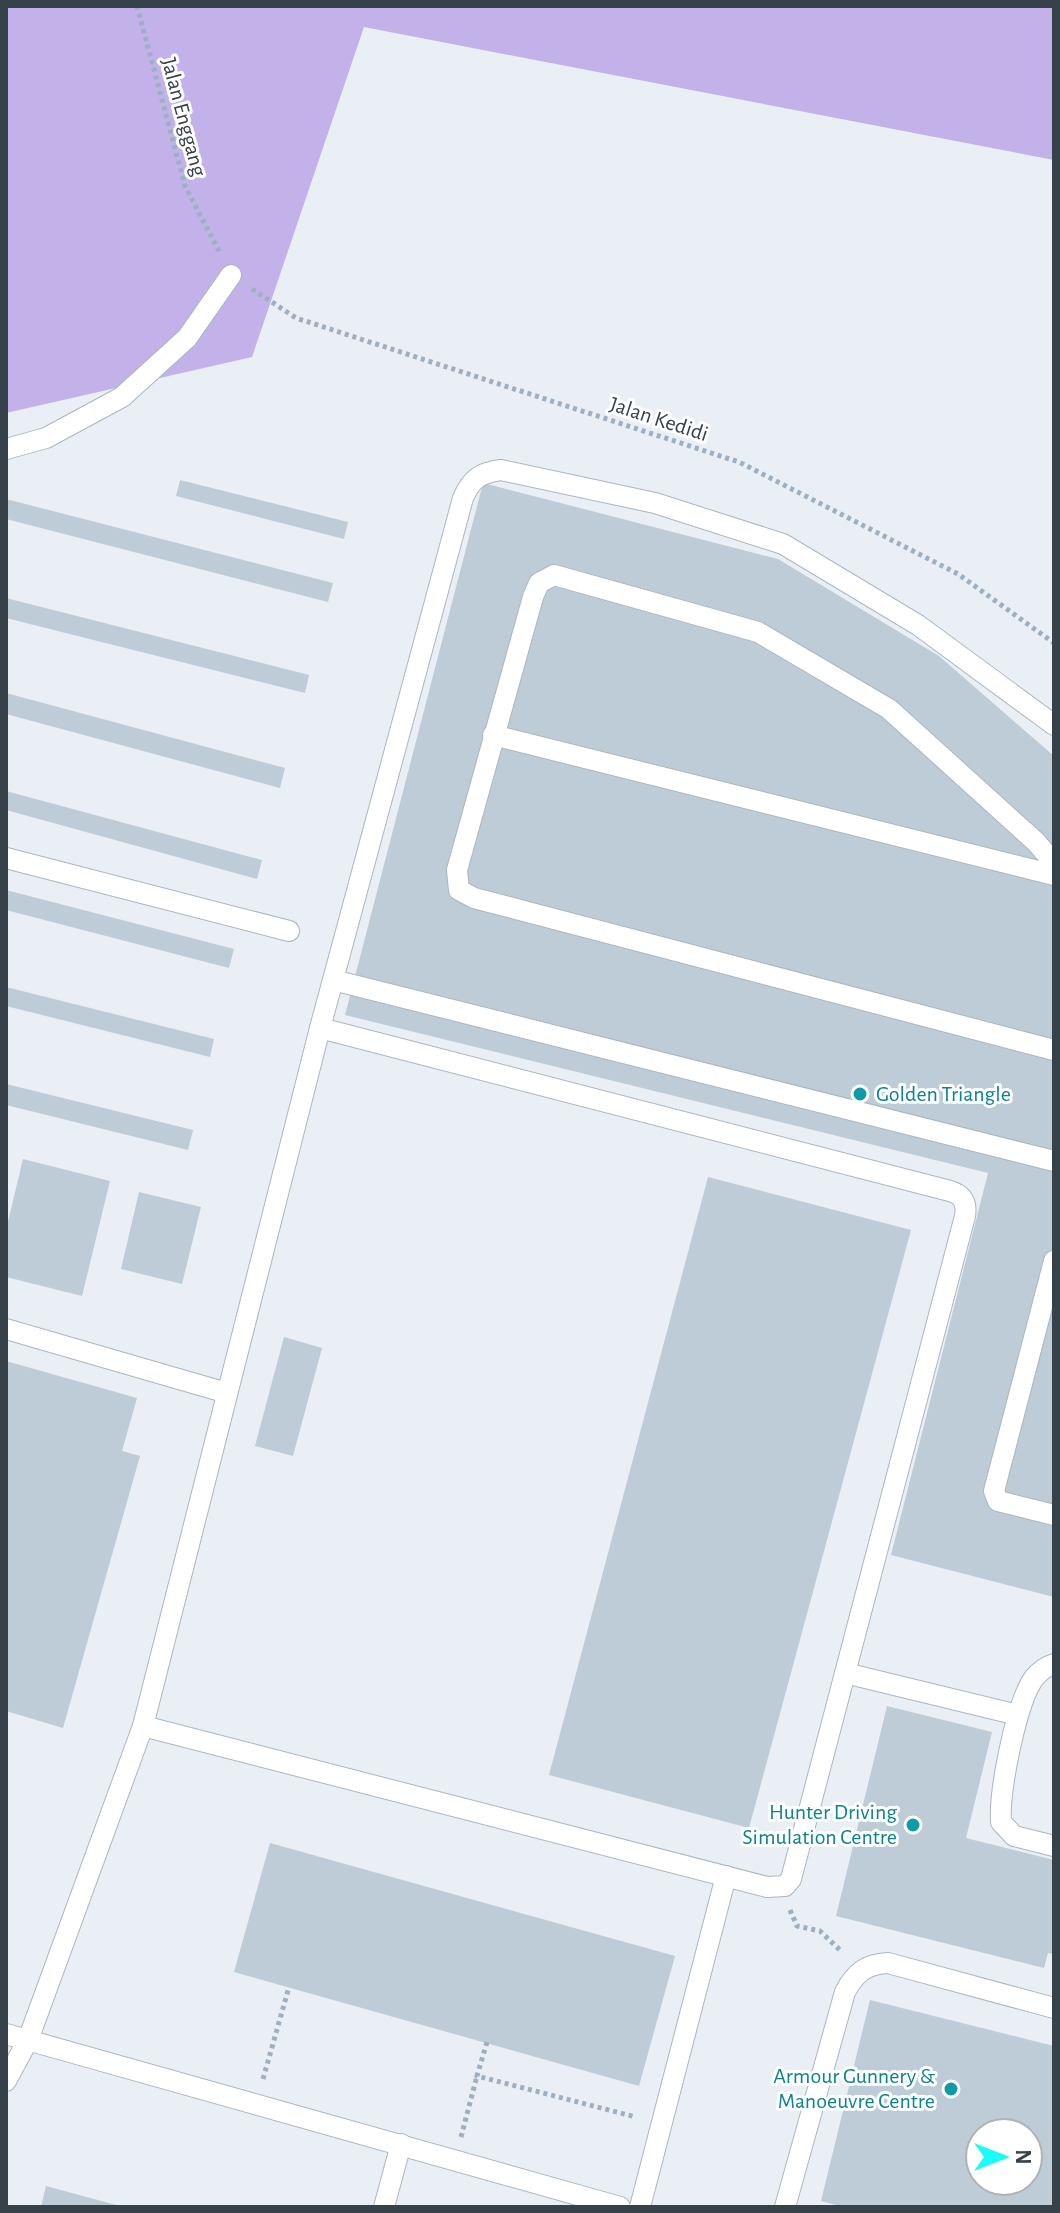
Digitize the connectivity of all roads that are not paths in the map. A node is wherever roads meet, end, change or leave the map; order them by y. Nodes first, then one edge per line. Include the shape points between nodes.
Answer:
1 (231, 275) road end
2 (6, 449) edge
3 (1054, 725) edge
4 (493, 735) junction
5 (6, 858) edge
6 (1054, 863) edge
7 (1054, 875) edge
8 (289, 931) dead end
9 (333, 980) junction
10 (320, 1028) junction
11 (1054, 1050) edge
12 (1054, 1161) edge
13 (1054, 1261) edge
14 (1046, 1323) edge
15 (6, 1329) edge
16 (227, 1393) junction
17 (1054, 1515) edge
18 (1054, 1664) edge
19 (845, 1673) junction
20 (1018, 1715) junction
21 (143, 1726) junction
22 (1054, 1846) edge
23 (726, 1876) junction
24 (1054, 2008) edge
25 (6, 2034) edge
26 (28, 2040) junction
27 (6, 2081) edge
28 (401, 2144) junction
29 (384, 2207) edge
30 (620, 2207) edge
31 (640, 2207) edge
32 (785, 2207) edge

1 - 2 lane via 187,338 122,397 46,438
3 - 9 lane via 918,625 783,544 655,503 501,470 483,473 471,481 463,498
4 - 6 lane via 533,597 539,583 554,575 758,632 889,709
4 - 7 lane
4 - 11 lane via 457,870 459,890
5 - 8 lane
9 - 10 lane
9 - 12 lane
10 - 16 lane
10 - 19 lane via 962,1197 965,1216
13 - 14 lane
14 - 17 lane via 994,1491 998,1501
15 - 16 lane
16 - 21 lane
18 - 20 lane via 1034,1678
19 - 20 lane
19 - 23 lane via 791,1879 780,1888
20 - 22 lane via 1001,1822 1014,1836
21 - 23 lane
21 - 26 lane
23 - 31 lane
24 - 32 lane via 888,1963 861,1970 845,1992
25 - 26 lane
26 - 27 lane
26 - 28 lane
28 - 29 lane
28 - 30 lane

